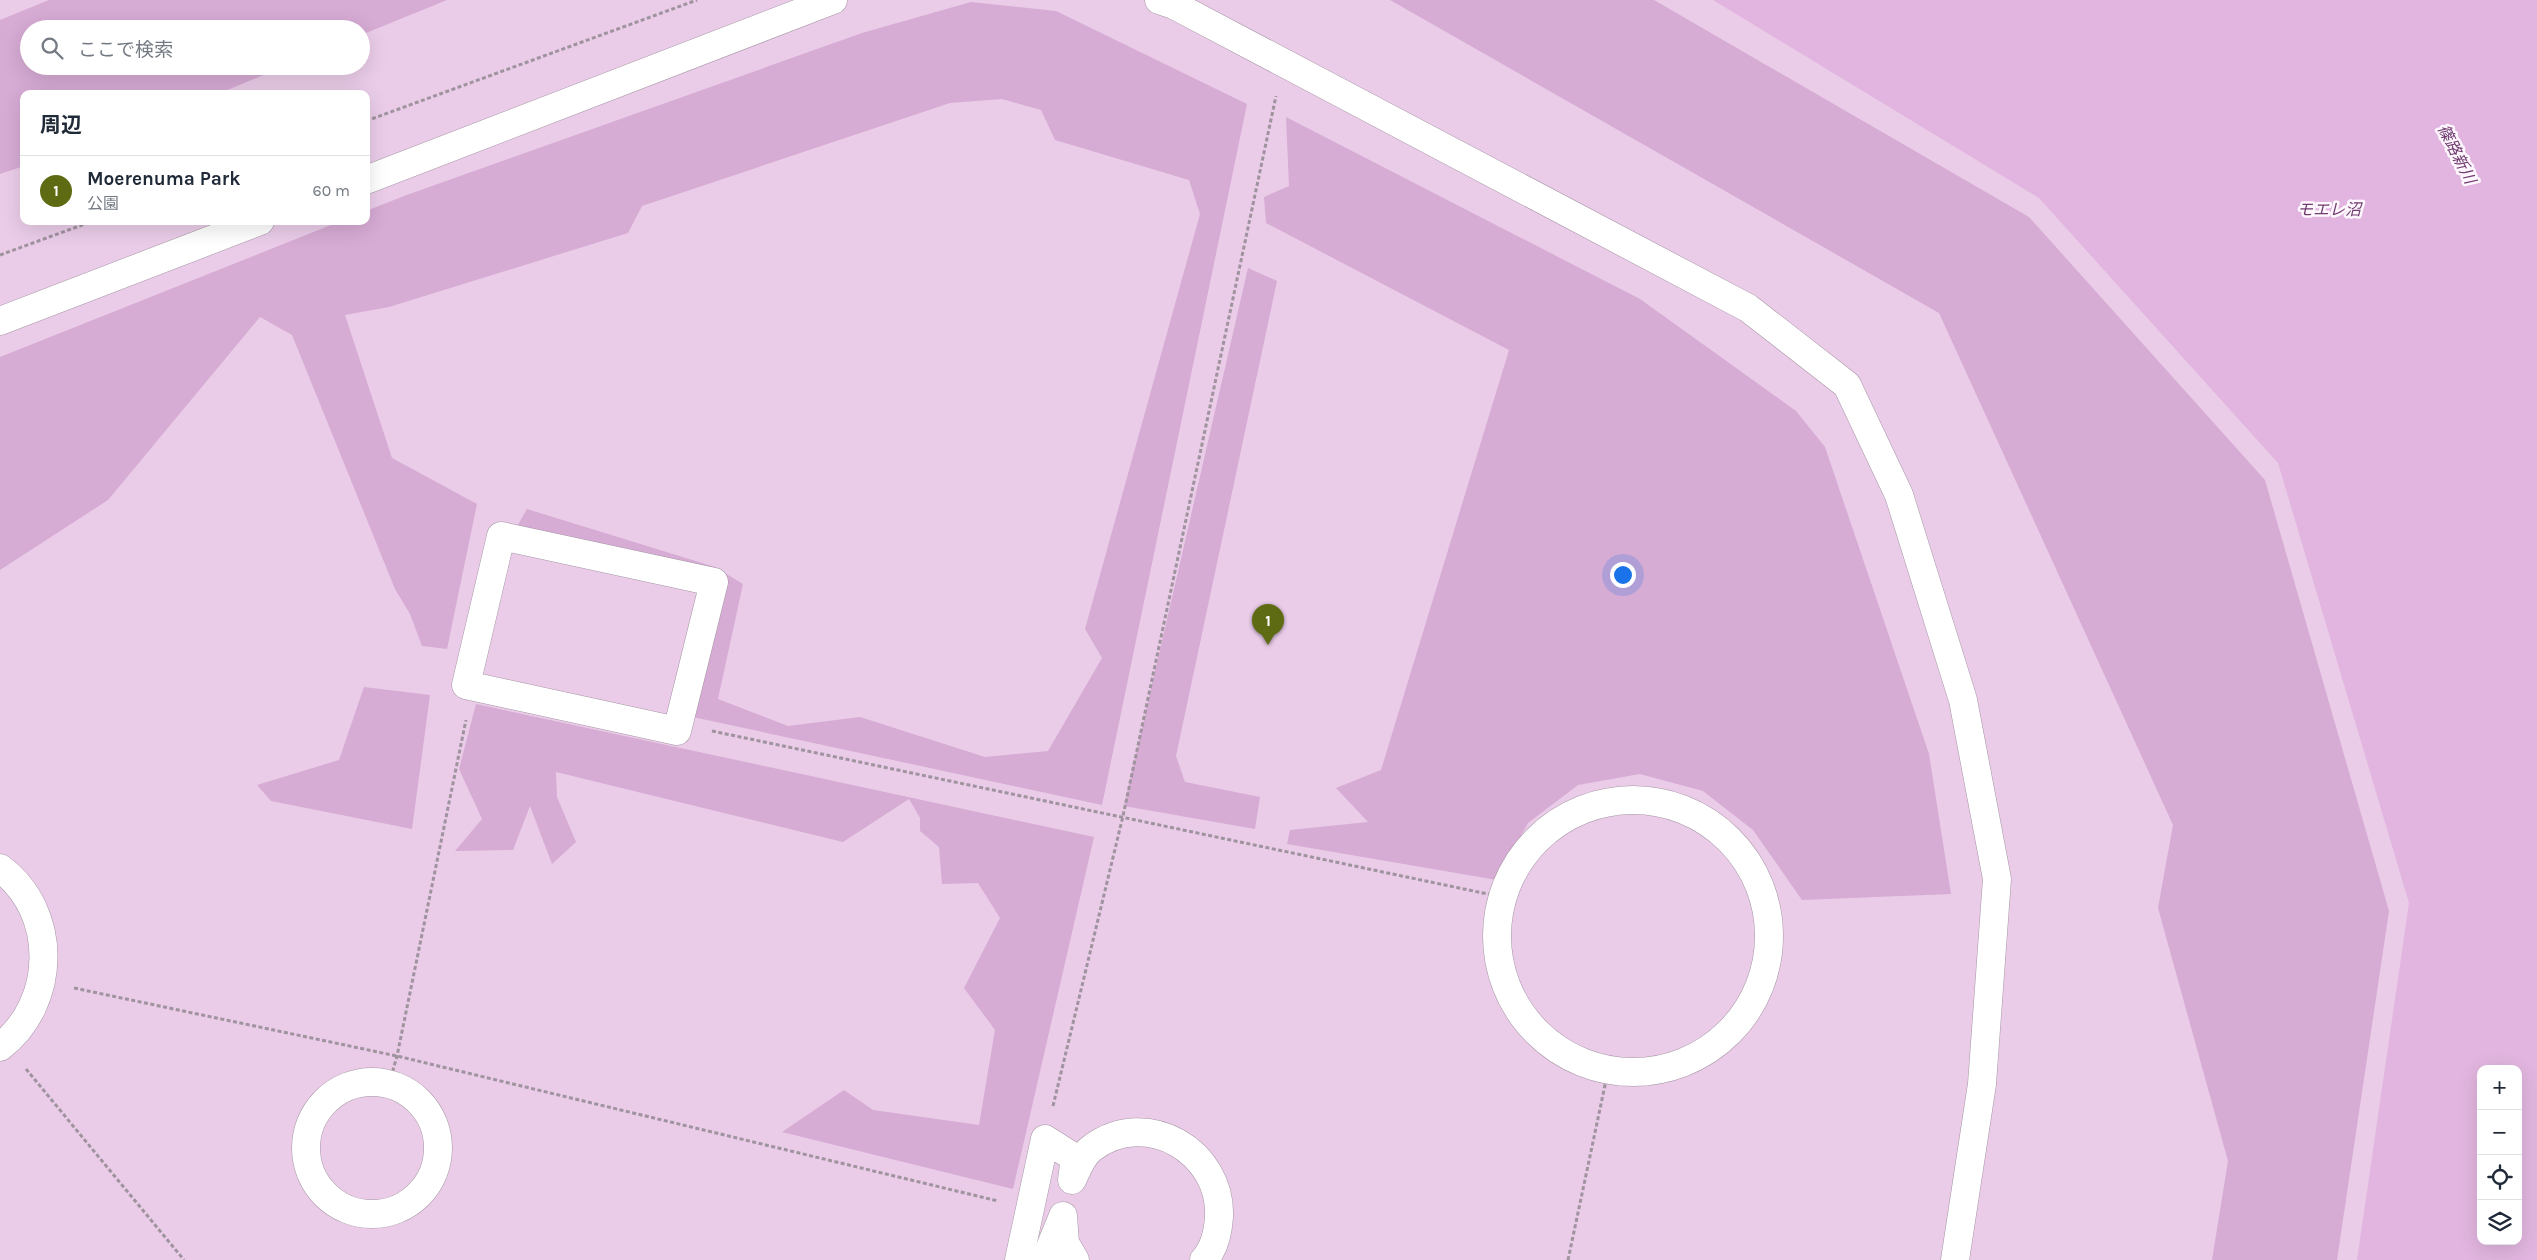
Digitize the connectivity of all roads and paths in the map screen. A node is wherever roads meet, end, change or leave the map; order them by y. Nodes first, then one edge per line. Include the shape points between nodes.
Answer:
1 (697, 0) edge
2 (833, 0) edge
3 (1159, 0) edge
4 (1283, 62) junction
5 (370, 120) edge
6 (370, 178) edge
7 (82, 225) edge
8 (250, 225) edge
9 (0, 255) edge
10 (0, 322) edge
11 (473, 686) junction
12 (679, 724) junction
13 (1123, 816) junction
14 (0, 868) edge
15 (1502, 896) junction
16 (41, 981) junction
17 (3, 1045) edge
18 (397, 1056) junction
19 (1608, 1071) junction
20 (388, 1084) junction
21 (1045, 1139) junction
22 (1028, 1209) junction
23 (184, 1260) edge
24 (1019, 1260) edge
25 (1045, 1260) edge
26 (1075, 1260) edge
27 (1204, 1260) edge
28 (1568, 1260) edge
29 (1954, 1260) edge

1 - 5 path
2 - 6 street
3 - 4 street
4 - 13 path
4 - 29 street via 1748,308 1847,385 1899,494 1963,700 1997,879 1982,1084
7 - 9 path
8 - 10 street
11 - 12 street via 677,731
11 - 12 street via 466,685 501,536 714,582
11 - 18 path
12 - 13 path
13 - 15 path
13 - 21 path
14 - 16 street via 12,877 30,901 42,929 45,960
15 - 19 street via 1497,931 1500,970 1515,1006 1539,1036 1572,1059
15 - 19 street via 1526,851 1558,823 1596,804 1639,800 1681,808 1719,829 1747,860 1765,899 1770,941 1763,980 1745,1015 1719,1043 1685,1063 1647,1073
16 - 17 street via 29,1016
16 - 18 path
17 - 23 path
18 - 20 path
18 - 22 path
19 - 28 path
20 - 20 street via 359,1082 338,1090 310,1121 305,1143 309,1170 315,1184 329,1200 348,1210 369,1215 391,1212 412,1202 427,1185 436,1165 438,1142 433,1120 420,1102 402,1088
21 - 22 street
21 - 27 street via 1075,1158 1072,1180 1092,1148 1117,1136 1144,1133 1172,1139 1194,1154 1211,1176 1220,1203 1218,1230
22 - 24 street
25 - 26 street via 1063,1216 1065,1244

